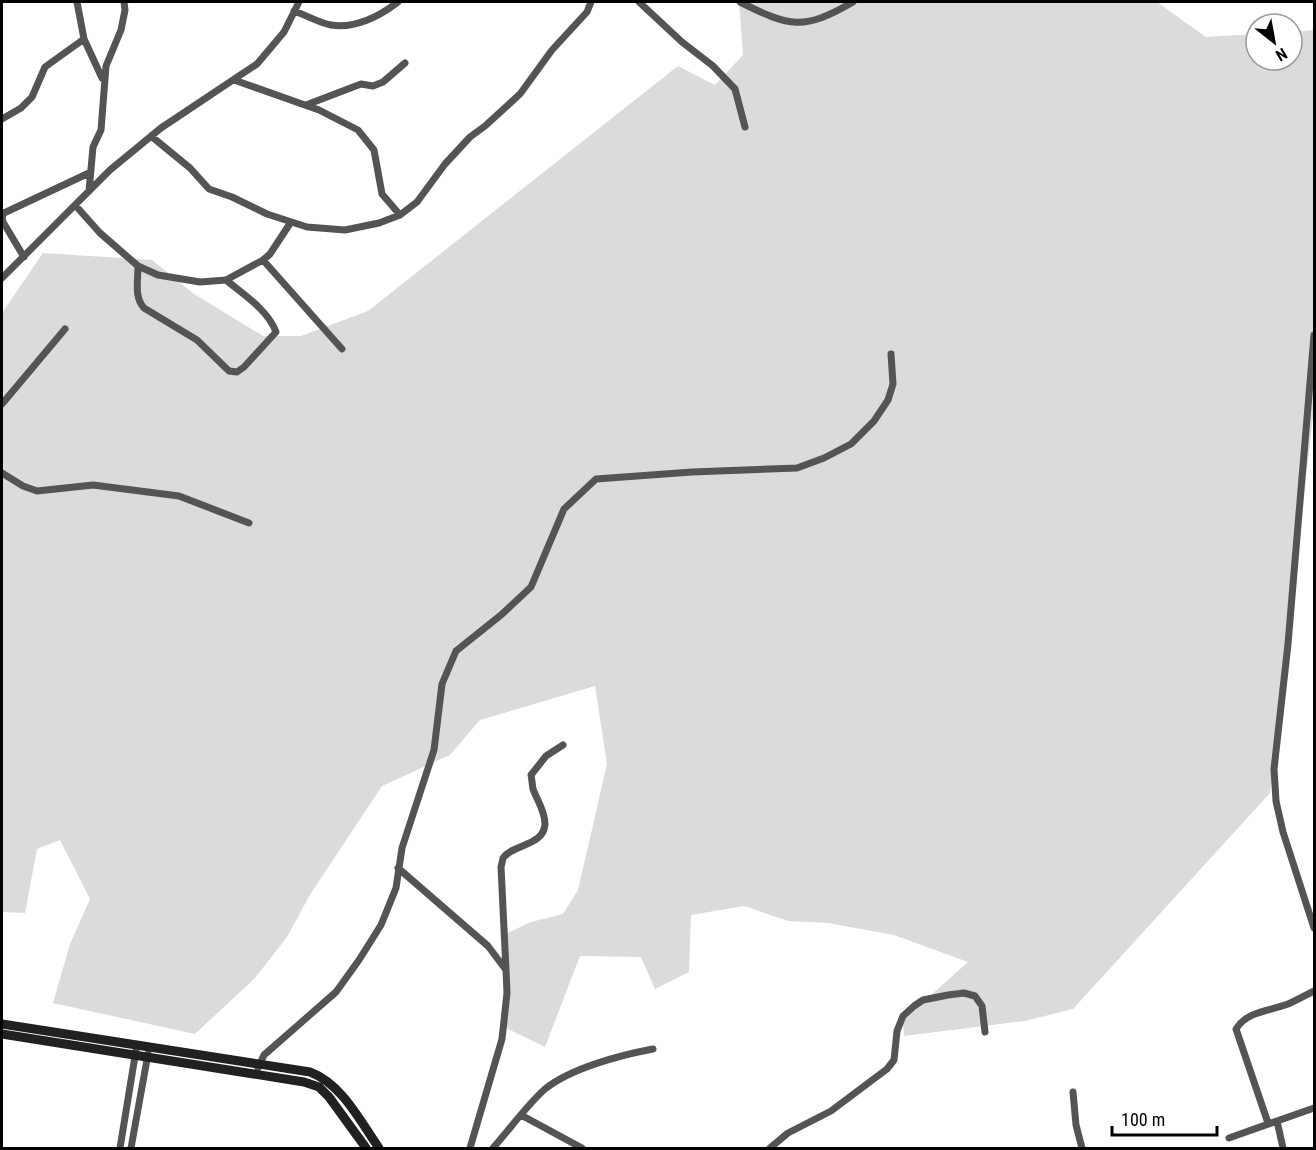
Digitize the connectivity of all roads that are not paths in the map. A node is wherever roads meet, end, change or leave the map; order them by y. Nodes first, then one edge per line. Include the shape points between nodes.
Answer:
1 (77, 2) edge
2 (124, 2) edge
3 (299, 2) edge
4 (398, 2) edge
5 (591, 2) edge
6 (639, 2) edge
7 (740, 2) edge
8 (853, 2) edge
9 (294, 10) junction
10 (84, 39) junction
11 (405, 63) dead end
12 (234, 80) junction
13 (103, 81) junction
14 (306, 105) junction
15 (2, 119) edge
16 (745, 127) dead end
17 (151, 136) junction
18 (89, 173) junction
19 (89, 191) junction
20 (75, 205) junction
21 (400, 215) junction
22 (291, 222) junction
23 (24, 257) junction
24 (263, 260) junction
25 (138, 266) junction
26 (2, 278) edge
27 (226, 280) junction
28 (65, 329) dead end
29 (1314, 335) edge
30 (342, 350) dead end
31 (891, 354) dead end
32 (2, 405) edge
33 (2, 473) edge
34 (249, 523) dead end
35 (563, 745) dead end
36 (398, 868) junction
37 (1314, 928) edge
38 (506, 970) junction
39 (1314, 991) edge
40 (3, 1029) edge
41 (985, 1032) dead end
42 (653, 1049) dead end
43 (136, 1051) junction
44 (148, 1053) junction
45 (257, 1069) junction
46 (320, 1076) junction
47 (319, 1087) junction
48 (1073, 1092) dead end
49 (1314, 1108) edge
50 (521, 1114) junction
51 (1277, 1121) junction
52 (1268, 1123) junction
53 (122, 1137) junction
54 (133, 1138) junction
55 (1229, 1138) dead end
56 (373, 1139) junction
57 (365, 1147) edge
58 (120, 1149) edge
59 (131, 1149) edge
60 (379, 1149) edge
61 (470, 1149) edge
62 (493, 1149) edge
63 (582, 1149) edge
64 (770, 1149) edge
65 (1082, 1149) edge
66 (1283, 1149) edge

1 - 10 street
2 - 13 street via 121,30
3 - 9 street
4 - 9 street via 369,20 351,24 330,25
5 - 21 street via 520,94 470,136 417,202
6 - 16 street via 735,89
7 - 8 street via 776,19 796,23 831,15
9 - 12 street via 284,32 258,64
10 - 13 street
10 - 15 street via 45,67 32,97
11 - 14 street via 374,86 361,84
12 - 14 street
12 - 17 street
13 - 18 street via 101,130 93,147
14 - 21 street via 358,130 366,138 374,150 381,194
17 - 19 street
17 - 22 street via 209,189
18 - 19 street
18 - 23 street via 4,213 3,222
19 - 20 street
20 - 23 street
20 - 25 street
21 - 22 street via 345,230 307,228
22 - 24 street
23 - 26 street
24 - 27 street
24 - 30 street
25 - 27 street via 158,275 200,282
25 - 27 street via 138,302 196,339 229,371 237,372 276,332 258,307
28 - 32 street
29 - 37 street via 1274,769 1282,832
31 - 36 street via 888,400 851,444 824,458 797,468 597,479 564,509 531,587 456,651 441,684 434,750
33 - 34 street via 37,491 93,485 179,496
35 - 38 street via 546,756 531,775 545,823 542,833 503,858
36 - 38 street via 488,946
36 - 45 street via 387,912 359,960 336,992 264,1055
38 - 61 street via 502,1039
39 - 52 street via 1252,1014 1236,1029
40 - 43 main road
41 - 64 street via 982,1006 975,996 964,993 923,1000 903,1016 894,1060 887,1069 831,1111 788,1133
42 - 50 street via 621,1055 570,1074 546,1089
43 - 44 main road
43 - 53 street
44 - 45 main road
44 - 54 street
45 - 46 main road
45 - 47 main road
46 - 47 main road
46 - 56 main road via 342,1096
47 - 57 main road
48 - 65 street
49 - 51 street
50 - 62 street
50 - 63 street
51 - 52 street
51 - 66 street
52 - 55 street
53 - 54 street
53 - 58 street
54 - 59 street
56 - 57 main road
56 - 60 main road

